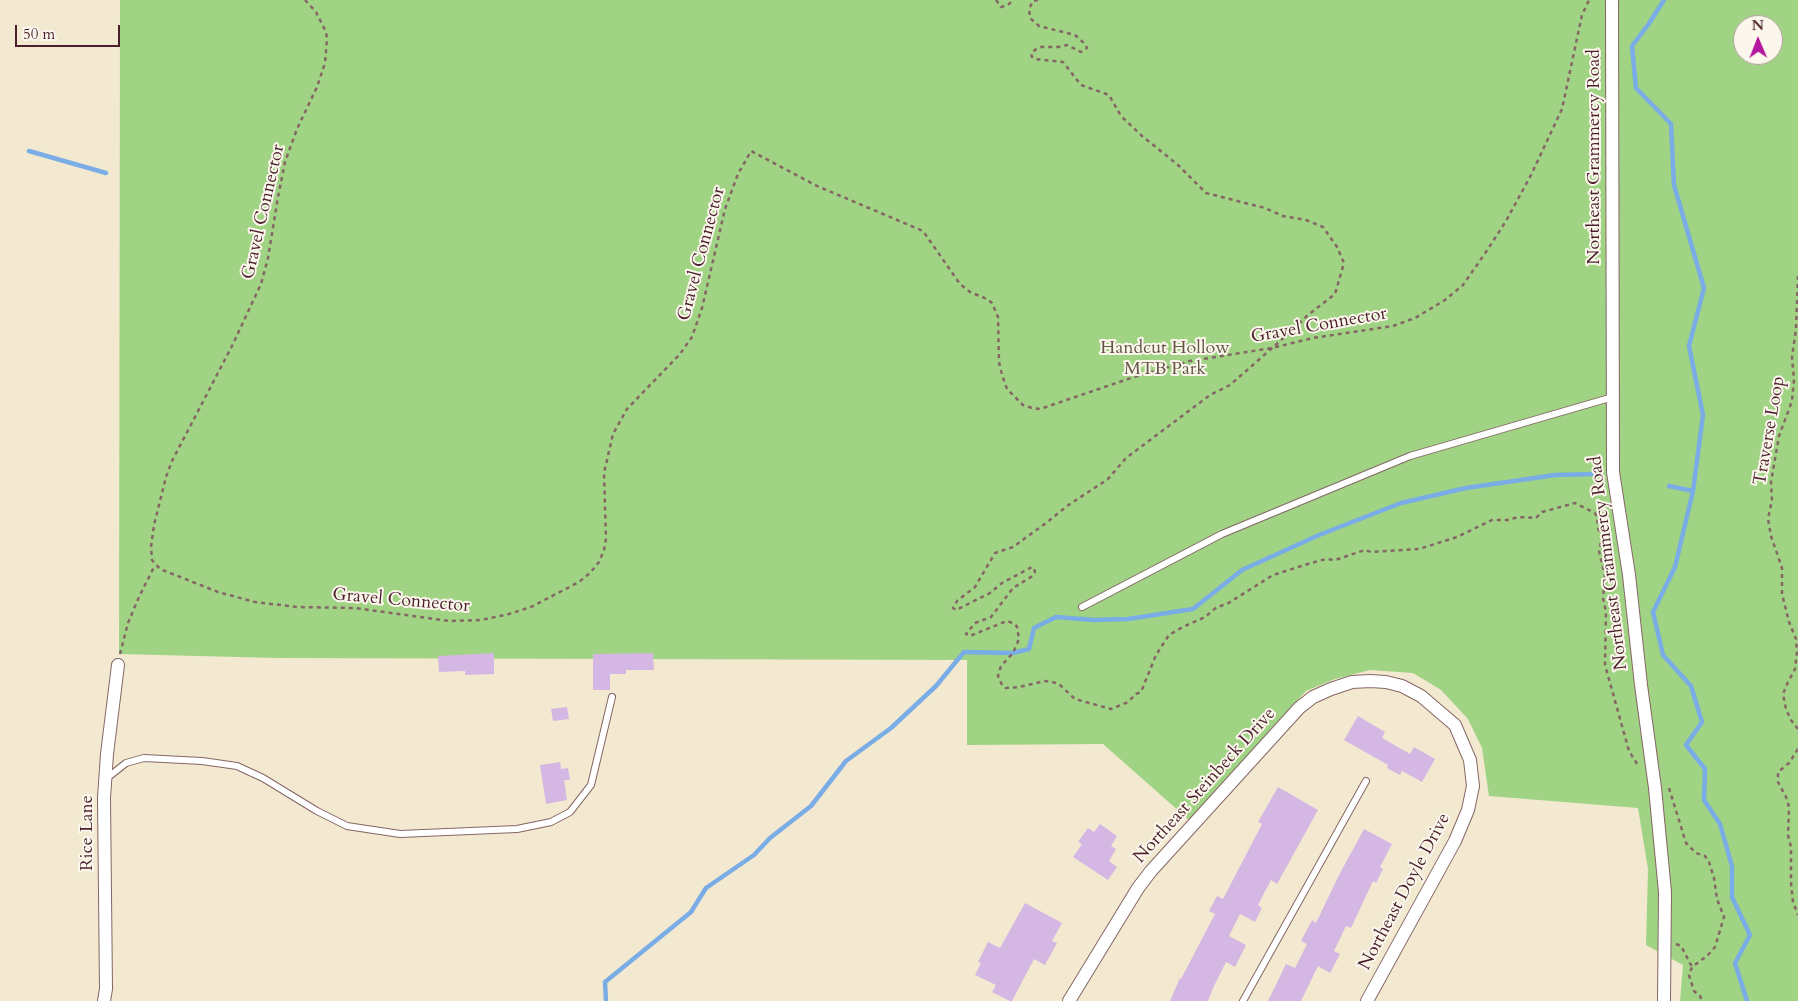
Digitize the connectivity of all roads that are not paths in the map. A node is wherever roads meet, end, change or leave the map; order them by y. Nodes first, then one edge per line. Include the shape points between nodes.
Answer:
1 (1612, 0) edge
2 (1613, 397) junction
3 (1082, 607) dead end
4 (118, 665) road end
5 (1421, 696) joint
6 (612, 697) dead end
7 (106, 778) junction
8 (1366, 781) dead end
9 (104, 1001) edge
10 (1069, 1001) edge
11 (1242, 1001) edge
12 (1366, 1001) edge
13 (1664, 1001) edge

1 - 2 street, Northeast Grammercy Road
2 - 3 lane via 1410,456 1222,534
2 - 13 street, Northeast Grammercy Road via 1613,472 1629,574 1665,892
4 - 7 street, Rice Lane
5 - 10 street, Northeast Steinbeck Drive via 1386,682 1352,682 1312,697 1299,708 1151,871
5 - 12 street, Northeast Doyle Drive via 1454,725 1470,760 1473,786 1468,810 1455,841
6 - 7 lane via 591,785 570,812 551,822 518,829 400,834 347,826 237,766 202,761 144,758 126,763
7 - 9 street, Rice Lane
8 - 11 lane

